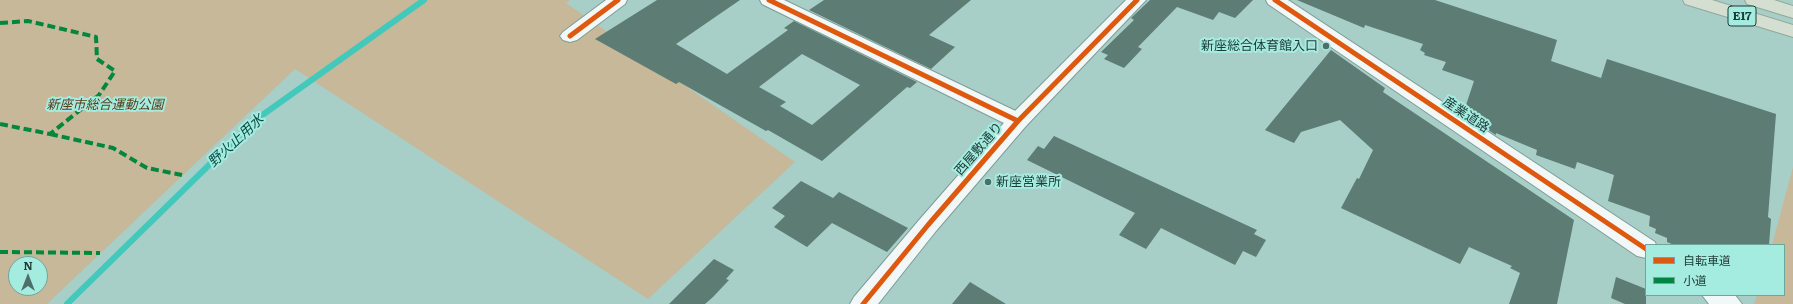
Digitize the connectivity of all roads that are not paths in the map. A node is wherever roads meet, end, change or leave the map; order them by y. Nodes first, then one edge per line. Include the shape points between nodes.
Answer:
1 (618, 0) edge
2 (769, 0) edge
3 (1137, 0) edge
4 (1275, 0) edge
5 (1692, 0) edge
6 (1754, 0) edge
7 (1793, 12) edge
8 (1793, 31) edge
9 (570, 36) dead end
10 (1018, 121) junction
11 (1645, 248) edge
12 (1717, 296) edge
13 (863, 304) edge
14 (1729, 304) edge

1 - 9 street
2 - 10 street
3 - 10 street, 西屋敷通り
4 - 11 street, 産業道路
5 - 8 highway, E17
6 - 7 highway, E17
10 - 13 street, 西屋敷通り
12 - 14 street

